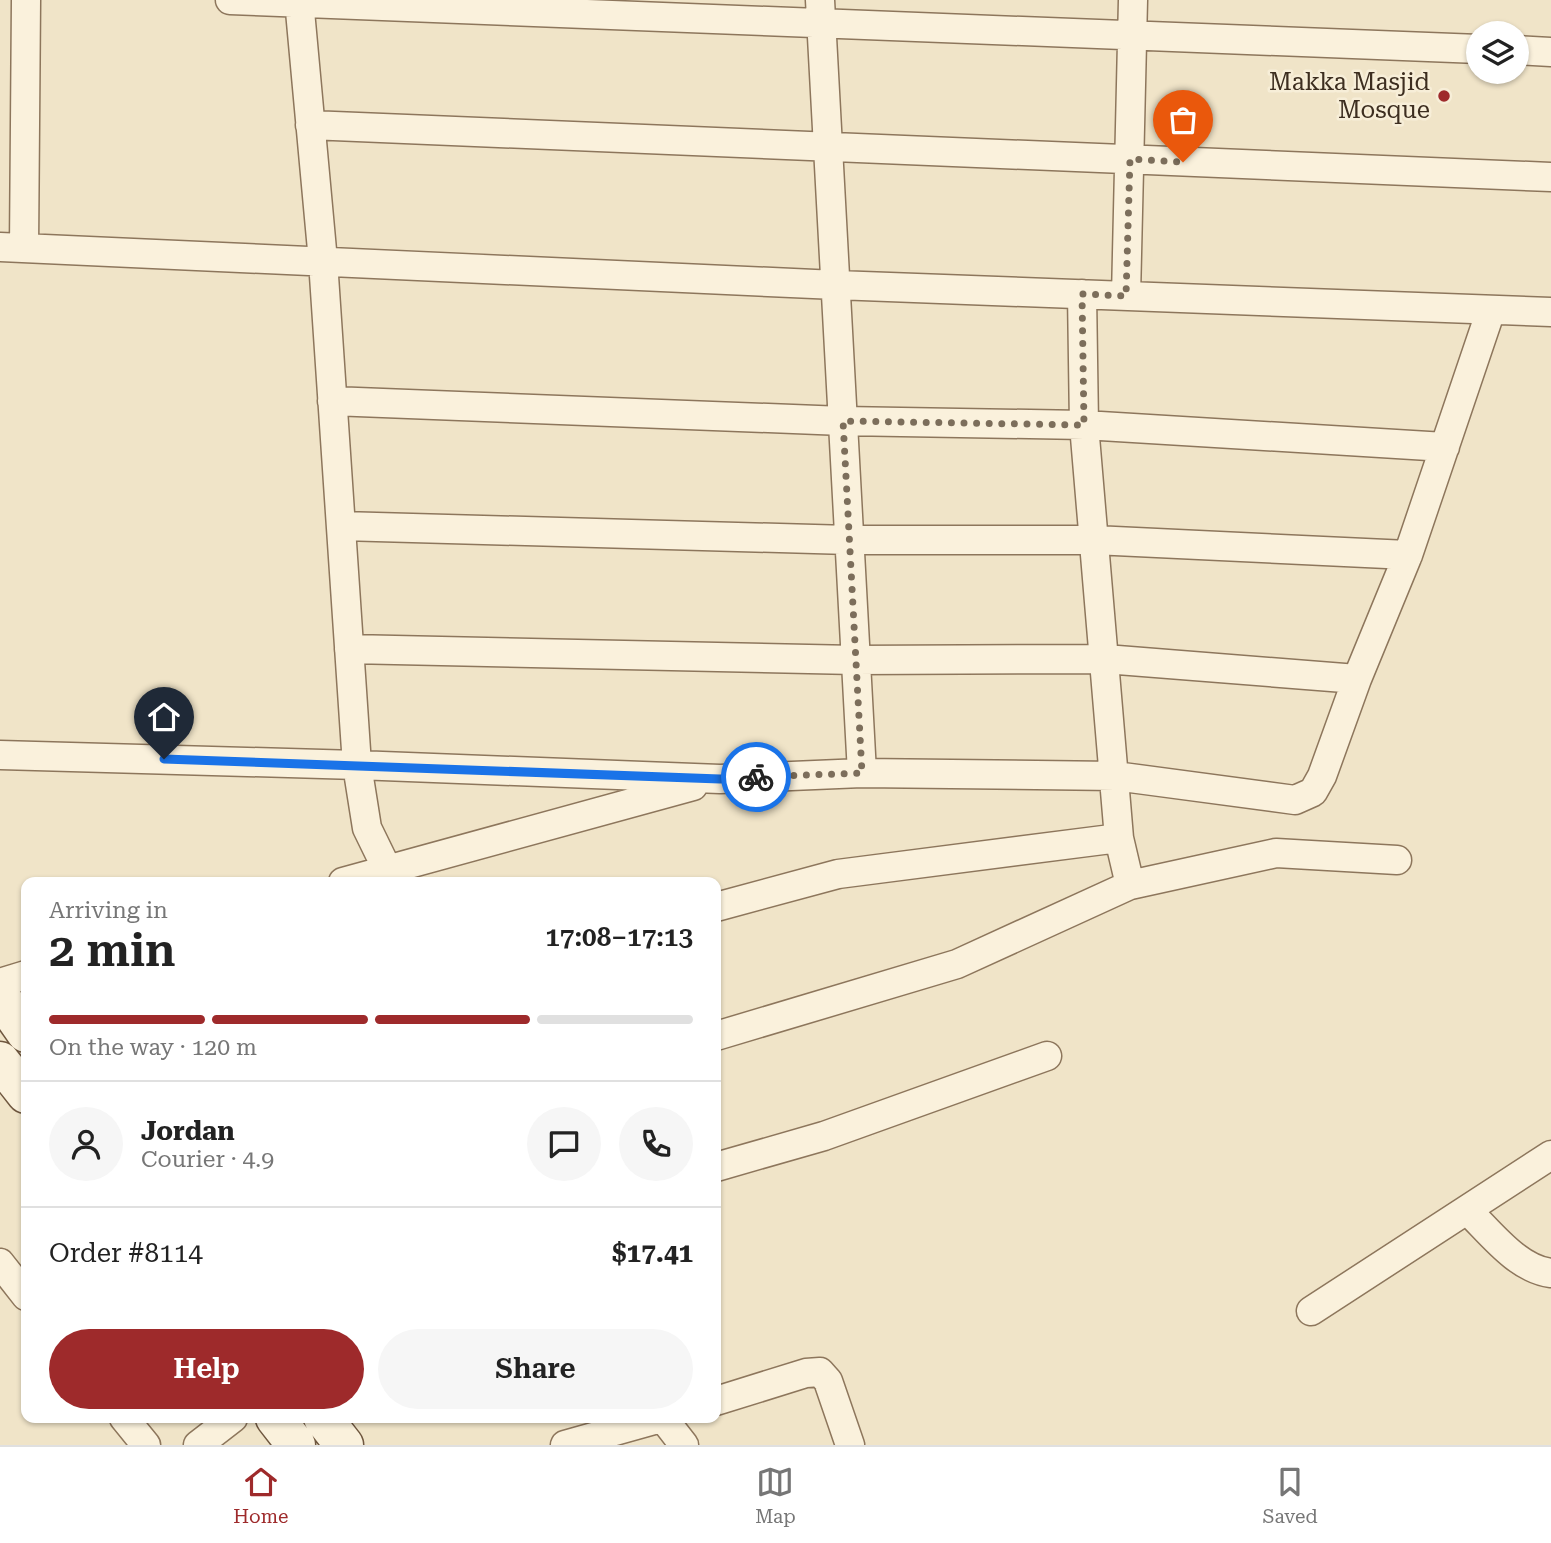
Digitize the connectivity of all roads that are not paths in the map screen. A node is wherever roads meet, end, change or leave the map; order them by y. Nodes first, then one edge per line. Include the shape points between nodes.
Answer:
1 (26, 0) edge
2 (230, 0) edge
3 (1133, 0) edge
4 (299, 1) edge
5 (821, 12) edge
6 (1134, 35) junction
7 (1466, 48) edge
8 (1529, 51) edge
9 (1551, 52) edge
10 (310, 125) junction
11 (829, 147) junction
12 (1130, 159) junction
13 (1551, 177) edge
14 (12, 247) edge
15 (323, 261) junction
16 (836, 285) junction
17 (1082, 294) junction
18 (1126, 296) junction
19 (1491, 310) junction
20 (1551, 312) edge
21 (332, 401) junction
22 (843, 421) junction
23 (1084, 425) junction
24 (1444, 447) junction
25 (341, 526) junction
26 (849, 540) junction
27 (1094, 540) junction
28 (1408, 555) junction
29 (349, 649) junction
30 (1105, 659) junction
31 (855, 660) junction
32 (1357, 679) junction
33 (0, 755) edge
34 (356, 765) junction
35 (862, 773) junction
36 (1115, 776) junction
37 (720, 779) junction
38 (1119, 838) junction
39 (1396, 860) dead end
40 (391, 875) edge
41 (1130, 885) junction
42 (721, 907) edge
43 (21, 977) edge
44 (0, 983) edge
45 (0, 996) edge
46 (21, 1025) edge
47 (721, 1035) edge
48 (1047, 1056) dead end
49 (1551, 1154) edge
50 (721, 1166) edge
51 (1467, 1210) junction
52 (0, 1263) edge
53 (1551, 1273) edge
54 (21, 1290) edge
55 (1311, 1311) dead end
56 (721, 1399) edge
57 (128, 1423) edge
58 (227, 1423) edge
59 (279, 1423) edge
60 (327, 1423) edge
61 (644, 1423) edge
62 (666, 1423) edge
63 (146, 1445) edge
64 (198, 1445) edge
65 (296, 1445) edge
66 (344, 1445) edge
67 (565, 1445) edge
68 (684, 1445) edge
69 (850, 1445) edge

1 - 14 street
2 - 4 street
3 - 6 street
4 - 5 street
4 - 10 street
5 - 6 street
5 - 11 street
6 - 7 street
6 - 12 street
8 - 9 street
10 - 11 street
10 - 15 street
11 - 12 street
11 - 16 street
12 - 13 street
12 - 18 street
14 - 15 street
15 - 16 street
15 - 21 street
16 - 17 street
16 - 22 street
17 - 18 street
17 - 23 street
18 - 19 street
19 - 20 street
19 - 24 street
21 - 22 street
21 - 25 street
22 - 23 street
22 - 26 street
23 - 24 street
23 - 27 street
24 - 28 street
25 - 26 street
25 - 29 street
26 - 27 street
26 - 31 street
27 - 28 street
27 - 30 street
28 - 32 street
29 - 31 street
29 - 34 street
30 - 31 street
30 - 32 street
30 - 36 street
31 - 35 street
32 - 36 street via 1322,776 1313,792 1295,800
33 - 34 street
34 - 37 street
34 - 40 street via 367,828
35 - 36 street
35 - 37 street
36 - 38 street
37 - 40 street
38 - 41 street
38 - 42 street via 838,874
39 - 41 street via 1276,853
41 - 47 street via 957,964
43 - 44 street
45 - 46 main road
48 - 50 street via 824,1136
49 - 51 street
51 - 53 street via 1513,1255
51 - 55 street
52 - 54 street
56 - 69 street via 820,1372 828,1381
57 - 63 street
58 - 64 street
59 - 65 main road
60 - 66 main road
61 - 67 street
62 - 68 street

